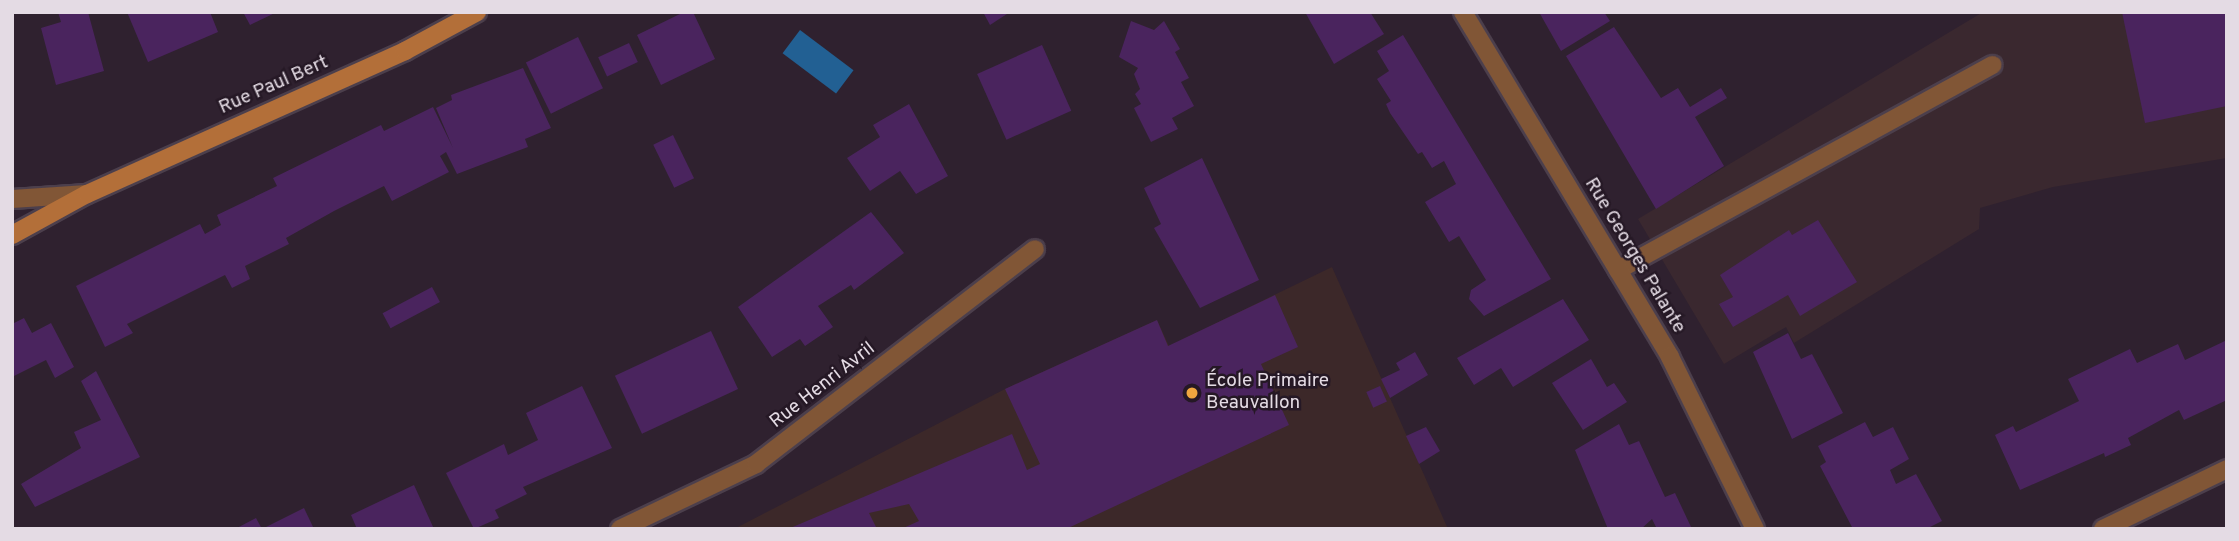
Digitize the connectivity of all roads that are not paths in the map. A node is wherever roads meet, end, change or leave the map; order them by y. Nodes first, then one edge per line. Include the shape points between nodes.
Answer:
1 (477, 12) edge
2 (1463, 12) edge
3 (1993, 65) dead end
4 (87, 194) junction
5 (12, 199) edge
6 (12, 235) edge
7 (1035, 249) dead end
8 (1618, 270) junction
9 (2227, 469) edge
10 (620, 529) edge
11 (1755, 529) edge
12 (2103, 529) edge

1 - 4 main road, Rue Paul Bert via 405,51
2 - 8 street, Rue Georges Palante
3 - 8 street
4 - 5 street, Rue Paul Bert
4 - 6 main road, Rue Paul Bert
7 - 10 street, Rue Henri Avril via 756,464
8 - 11 street, Rue Georges Palante via 1670,357
9 - 12 street

